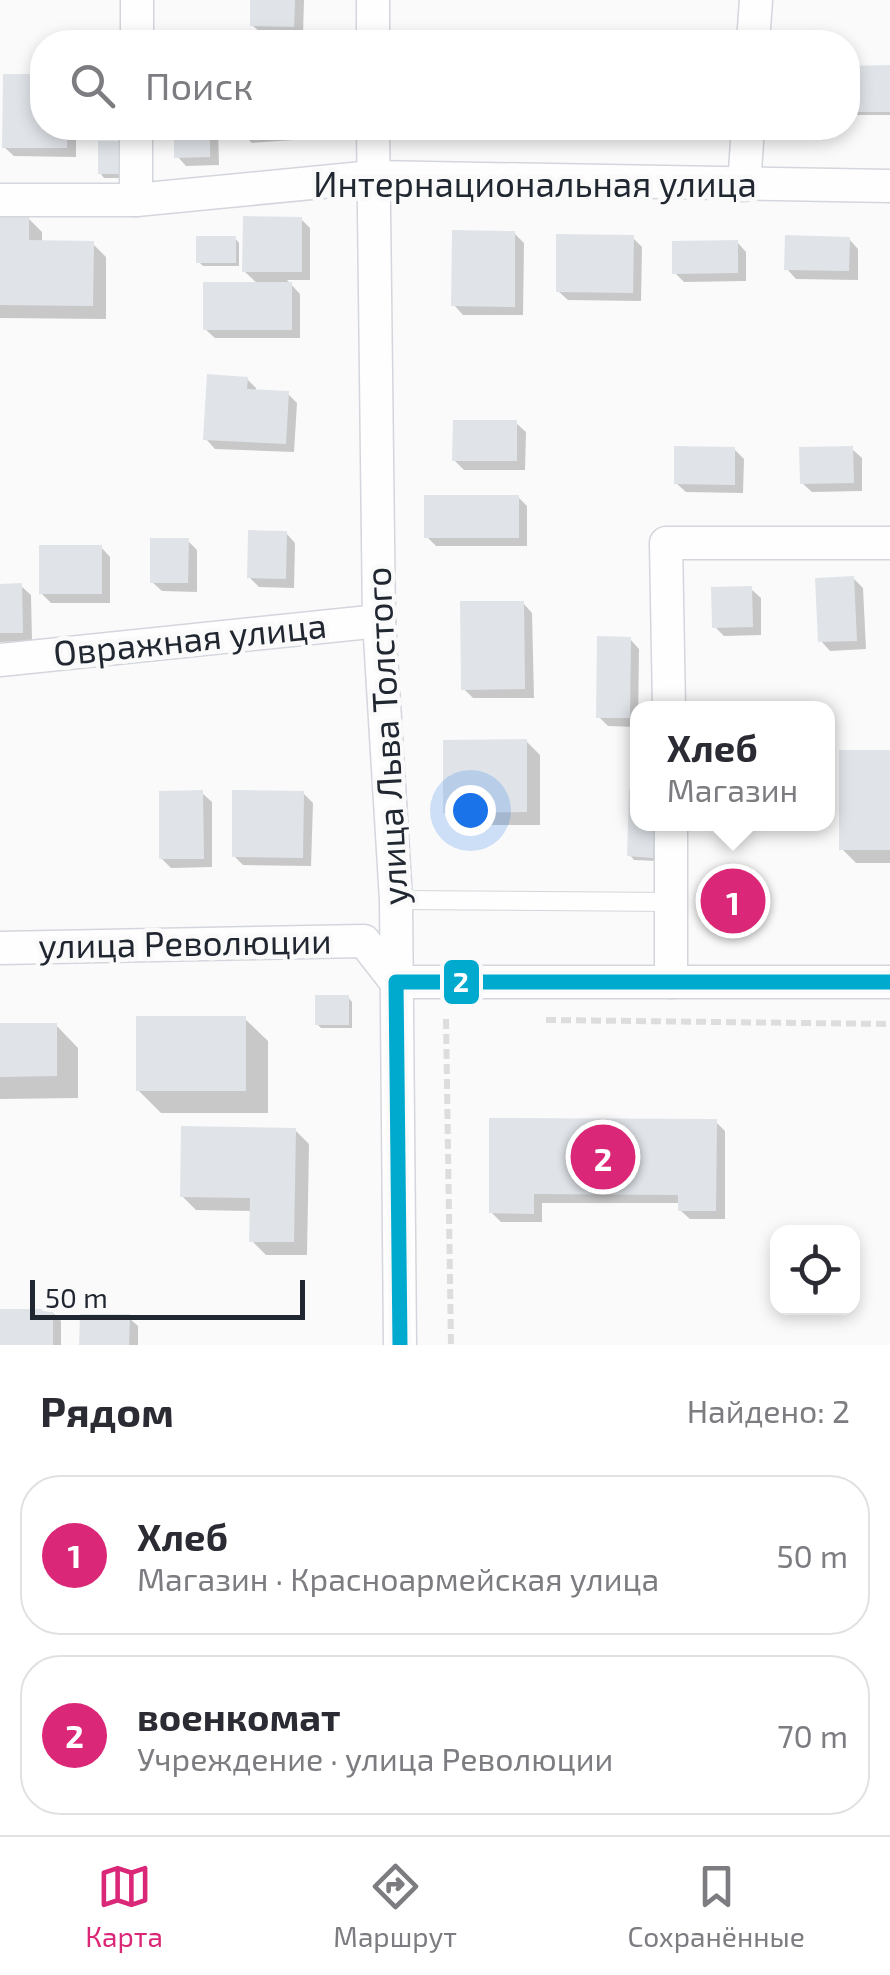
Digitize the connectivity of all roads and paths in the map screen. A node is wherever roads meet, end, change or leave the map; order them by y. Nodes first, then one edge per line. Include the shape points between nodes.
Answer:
1 (138, 0) edge
2 (372, 0) edge
3 (756, 0) edge
4 (137, 30) edge
5 (372, 30) edge
6 (754, 30) edge
7 (136, 140) edge
8 (372, 140) edge
9 (747, 140) edge
10 (372, 177) junction
11 (744, 185) junction
12 (890, 186) edge
13 (0, 200) edge
14 (136, 200) junction
15 (890, 543) edge
16 (379, 621) junction
17 (0, 660) edge
18 (669, 701) edge
19 (671, 831) edge
20 (396, 900) junction
21 (672, 902) junction
22 (0, 948) edge
23 (396, 982) junction
24 (670, 982) junction
25 (890, 982) edge
26 (397, 1019) junction
27 (543, 1020) dead end
28 (890, 1024) edge
29 (400, 1345) edge
30 (451, 1345) edge

1 - 4 street
2 - 5 street
3 - 6 street
7 - 14 street
8 - 10 street, улица Льва Толстого
9 - 11 street
10 - 11 street, Интернациональная улица
10 - 14 street, Интернациональная улица
10 - 16 street, улица Льва Толстого
11 - 12 street, Интернациональная улица
13 - 14 street, Интернациональная улица
15 - 18 street via 666,544
16 - 17 street, Овражная улица
16 - 20 street, улица Льва Толстого
19 - 21 street
20 - 21 lane
20 - 23 street, улица Льва Толстого
21 - 24 street
22 - 23 street, улица Революции via 364,941
23 - 24 street
23 - 26 street, улица Льва Толстого
24 - 25 street
26 - 29 street, улица Льва Толстого
26 - 30 path via 446,1019
27 - 28 path

